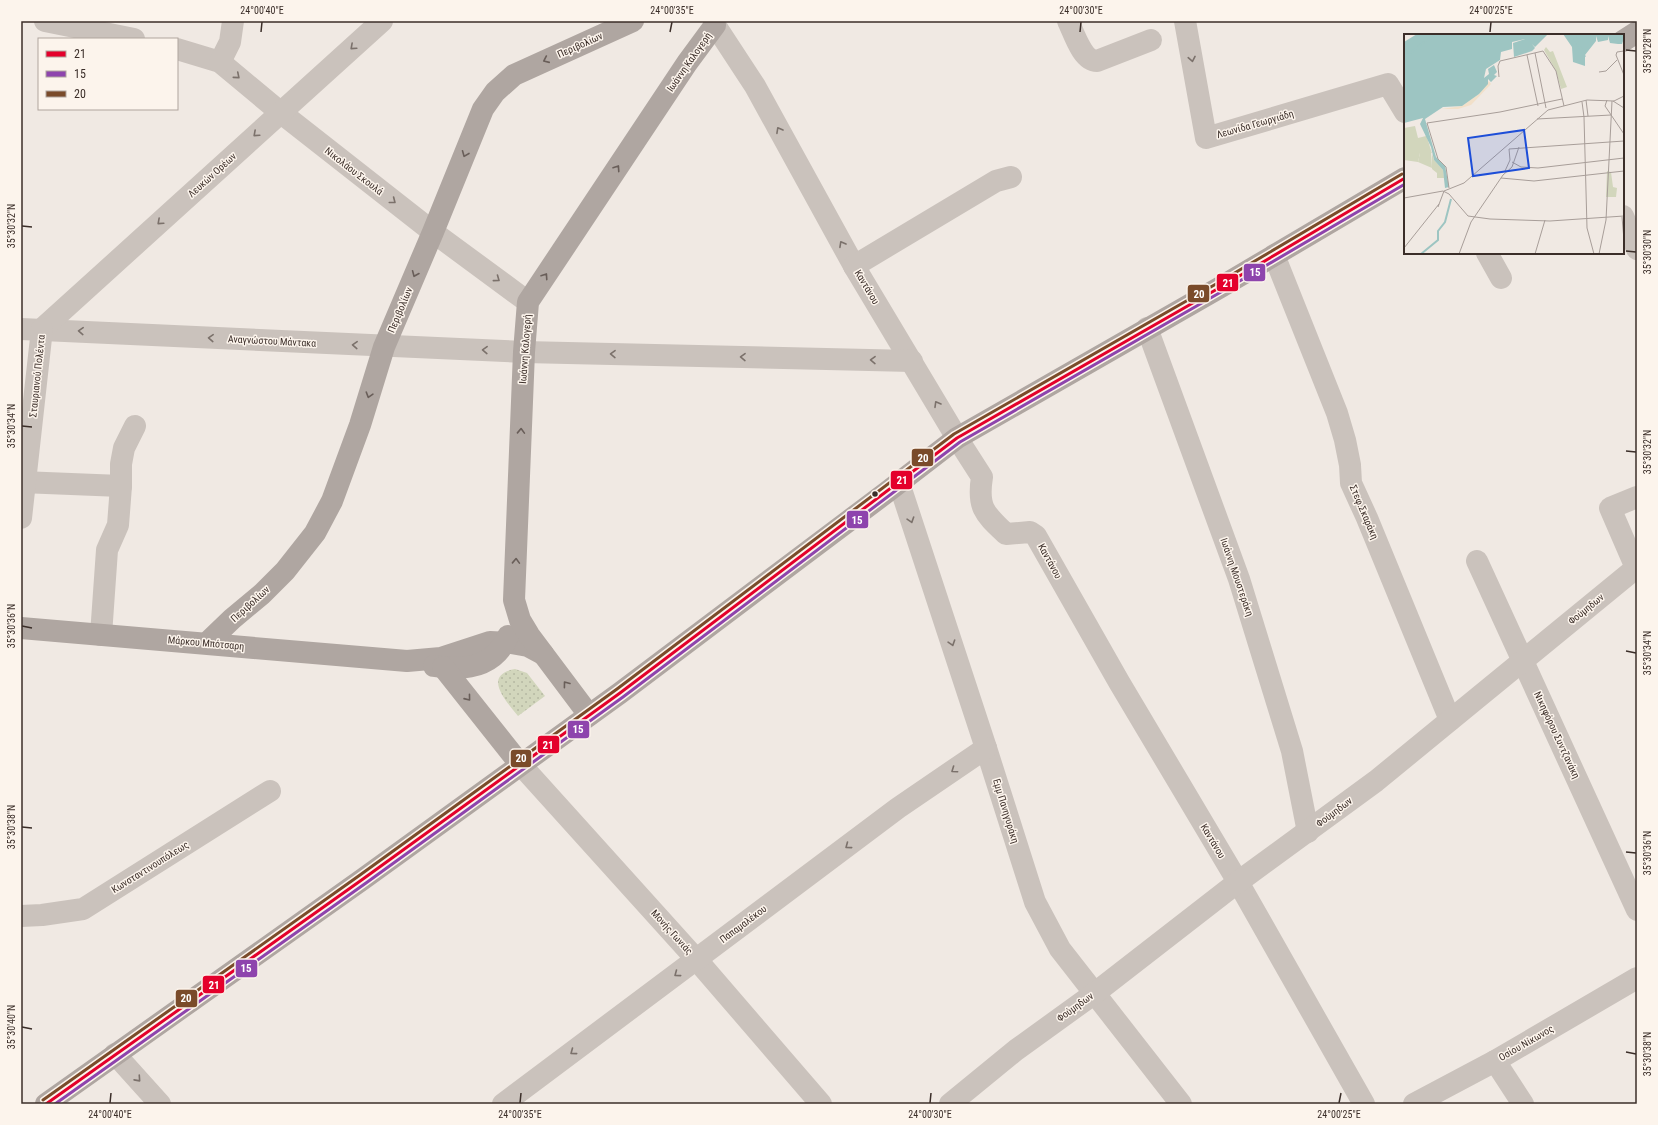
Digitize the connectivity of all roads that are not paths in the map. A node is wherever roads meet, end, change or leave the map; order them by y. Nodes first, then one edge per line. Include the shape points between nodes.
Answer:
1 (45, 21) edge
2 (233, 21) edge
3 (382, 21) edge
4 (633, 21) edge
5 (1068, 21) edge
6 (1185, 21) edge
7 (714, 23) edge
8 (1637, 32) edge
9 (129, 38) edge
10 (1151, 40) dead end
11 (1624, 40) edge
12 (178, 49) edge
13 (220, 62) junction
14 (1404, 110) edge
15 (280, 112) junction
16 (1011, 177) dead end
17 (1404, 179) edge
18 (1624, 218) edge
19 (433, 232) junction
20 (1637, 249) edge
21 (1488, 254) edge
22 (1274, 255) junction
23 (854, 266) junction
24 (1501, 278) dead end
25 (528, 302) junction
26 (1147, 328) junction
27 (21, 329) edge
28 (42, 329) junction
29 (384, 346) junction
30 (524, 352) junction
31 (912, 361) junction
32 (135, 426) dead end
33 (957, 438) junction
34 (23, 482) edge
35 (899, 483) junction
36 (121, 486) junction
37 (1637, 497) edge
38 (21, 518) edge
39 (1477, 561) dead end
40 (514, 600) junction
41 (21, 628) edge
42 (101, 635) junction
43 (207, 643) junction
44 (504, 643) junction
45 (472, 647) joint
46 (543, 654) junction
47 (391, 659) junction
48 (1523, 660) junction
49 (443, 667) junction
50 (589, 715) junction
51 (1450, 720) junction
52 (986, 748) junction
53 (520, 764) junction
54 (270, 791) dead end
55 (1308, 832) junction
56 (1238, 882) junction
57 (1637, 910) edge
58 (21, 916) edge
59 (696, 959) junction
60 (1637, 978) edge
61 (1095, 993) junction
62 (116, 1054) junction
63 (1495, 1061) junction
64 (46, 1104) edge
65 (160, 1104) edge
66 (503, 1104) edge
67 (821, 1104) edge
68 (950, 1104) edge
69 (1181, 1104) edge
70 (1364, 1104) edge
71 (1414, 1104) edge
72 (1523, 1104) edge

1 - 9 street
2 - 13 street via 230,42
3 -> 15 street, Λευκών Ορέων
4 -> 19 main road, Περιβολίων via 514,75 495,92 483,109
5 - 10 street via 1084,54 1093,61
6 -> 14 street, Λεωνίδα Γεωργιάδη via 1206,138 1388,84
23 -> 7 street, Καντάνου via 755,86
25 -> 7 main road, Ιωάννη Καλογερή
8 - 11 main road
12 - 13 street, Νικολάου Σκουλά
13 -> 15 street, Νικολάου Σκουλά
15 -> 19 street, Νικολάου Σκουλά
15 -> 28 street, Λευκών Ορέων
16 - 23 street via 996,181
17 - 22 main road
18 - 20 street
19 -> 25 street, Νικολάου Σκουλά
19 -> 29 main road, Περιβολίων
21 - 24 street
22 - 26 main road
22 - 51 street, Στεφ.Σκαράκη via 1337,413 1350,465 1351,483
23 - 31 street, Καντάνου
25 - 30 main road, Ιωάννη Καλογερή
26 - 33 main road
26 - 55 street, Ιωάννη Μουστεράκη via 1239,579 1292,751
27 - 28 street, Αναγνώστου Μάντακα
29 -> 28 street, Αναγνώστου Μάντακα
28 - 34 street, Σταυριανού Πολέντα
30 -> 29 street, Αναγνώστου Μάντακα
29 -> 43 main road, Περιβολίων via 346,464 332,501 315,533 285,571
31 -> 30 street, Αναγνώστου Μάντακα
40 -> 30 main road, Ιωάννη Καλογερή
33 -> 31 street, Καντάνου
32 - 36 street via 124,448
33 - 35 main road
33 - 56 street, Καντάνου via 982,477 979,493 987,516 1006,534 1030,532 1036,536
34 - 36 street
34 - 38 street, Σταυριανού Πολέντα
35 - 50 main road
35 -> 52 street, Εμμ Πανηγυράκη
36 - 42 street via 118,525 107,550
37 - 48 street, Φούμηδων via 1610,508 1636,568
39 - 48 street, Νικηφόρου Συντζανάκη
40 - 44 main road, Μάρκου Μπότσαρη via 512,627
40 - 46 main road, Ιωάννη Καλογερή via 520,620
41 - 42 main road, Μάρκου Μπότσαρη
42 - 43 main road, Μάρκου Μπότσαρη
43 - 47 main road, Μάρκου Μπότσαρη
44 - 45 main road, Ιωάννη Καλογερή via 490,642
44 - 46 main road, Ιωάννη Καλογερή via 528,646
44 - 49 main road, Μάρκου Μπότσαρη via 480,664 462,668
45 - 47 main road, Μάρκου Μπότσαρη via 457,654 424,661
50 -> 46 main road, Ιωάννη Καλογερή
47 - 49 main road, Μάρκου Μπότσαρη
48 - 51 street, Φούμηδων
48 - 57 street, Νικηφόρου Συντζανάκη
49 -> 53 main road
50 - 53 main road
51 - 55 street, Φούμηδων via 1376,781
52 -> 59 street, Παπαμαλέκου via 898,808
52 - 61 street, Εμμ Πανηγυράκη via 1035,902 1060,949
53 - 59 street, Μονής Γωνιάς
53 - 62 main road
54 - 58 street, Κωνσταντινουπόλεως via 83,909
55 - 56 street, Φούμηδων
56 - 61 street, Φούμηδων
56 - 70 street, Καντάνου
59 -> 66 street, Παπαμαλέκου
59 - 67 street, Μονής Γωνιάς
60 - 63 street, Οσίου Νίκωνος
61 - 68 street, Φούμηδων via 1016,1050
61 - 69 street, Εμμ Πανηγυράκη
62 - 64 main road
62 -> 65 street
63 - 71 street, Οσίου Νίκωνος
63 - 72 street

